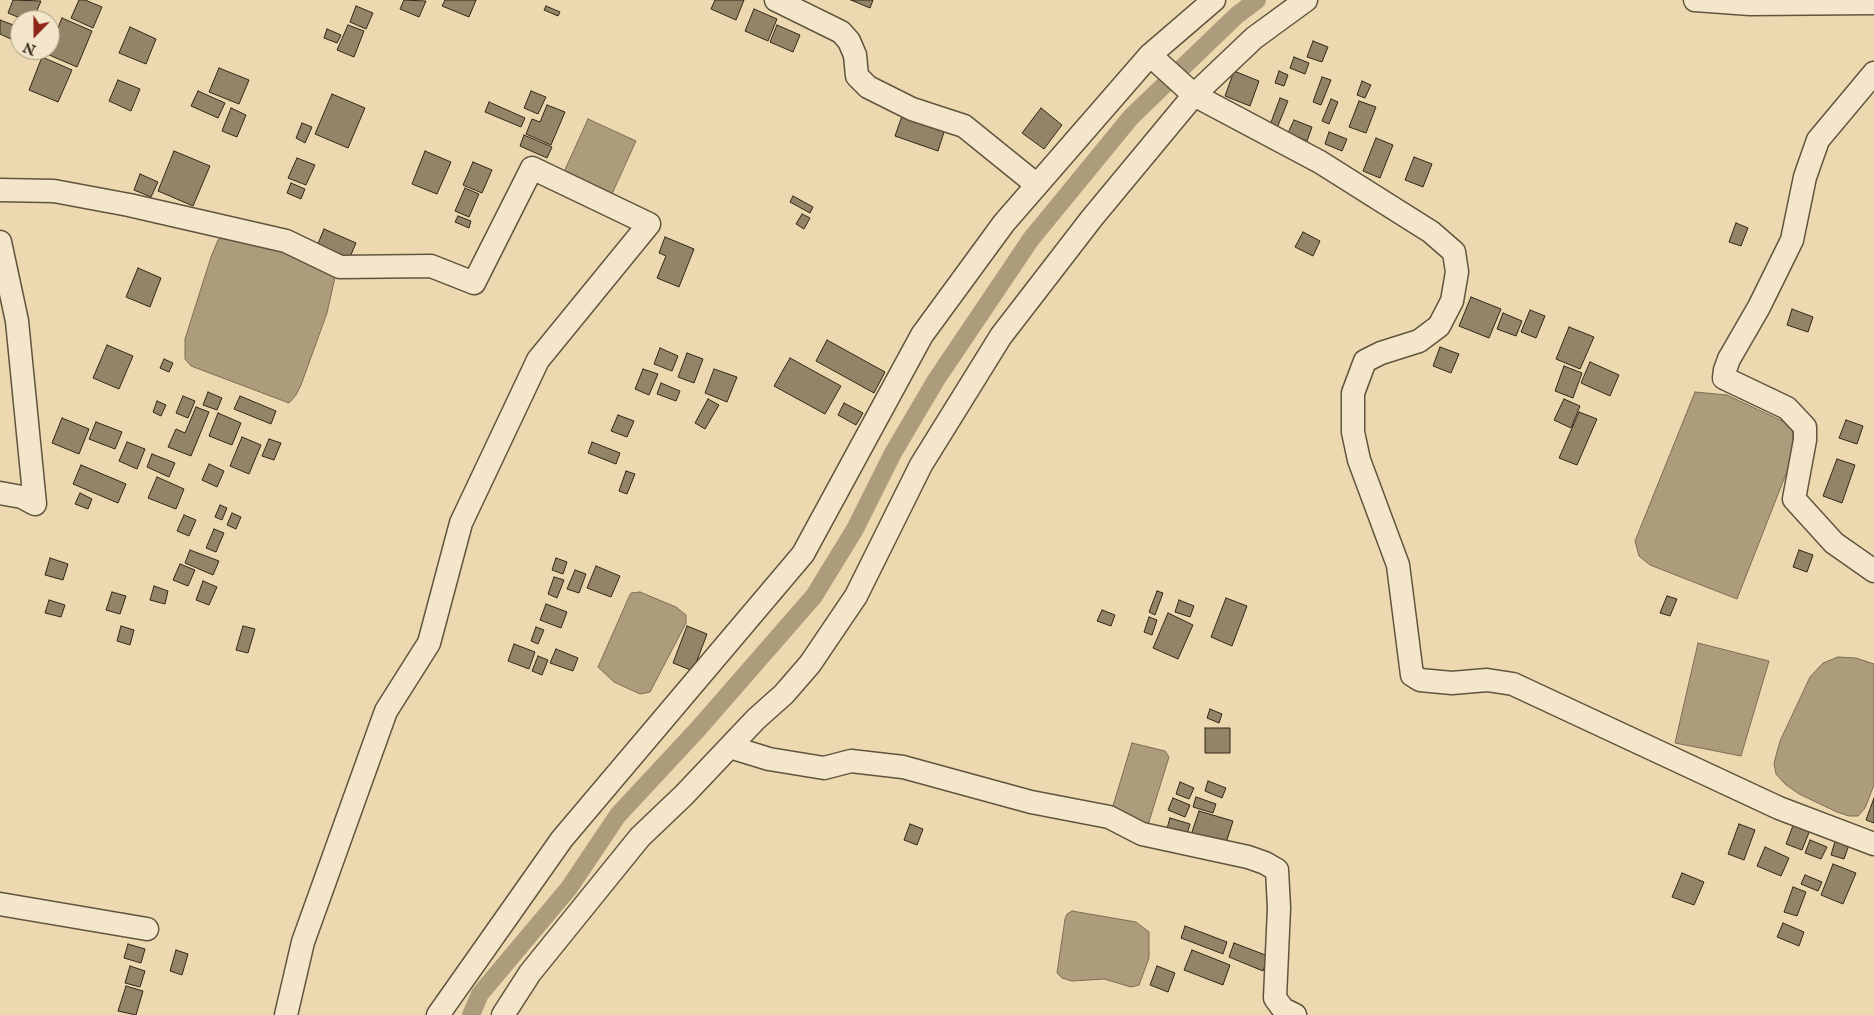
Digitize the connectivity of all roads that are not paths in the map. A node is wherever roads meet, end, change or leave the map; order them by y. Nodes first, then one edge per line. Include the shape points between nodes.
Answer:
1 (776, 0) edge
2 (1214, 0) edge
3 (1306, 0) edge
4 (1695, 0) edge
5 (1874, 3) edge
6 (1150, 55) junction
7 (1874, 73) edge
8 (1194, 95) junction
9 (1037, 185) junction
10 (0, 190) edge
11 (0, 242) edge
12 (0, 493) edge
13 (1874, 571) edge
14 (730, 747) junction
15 (1874, 844) edge
16 (0, 904) edge
17 (147, 929) dead end
18 (286, 1015) edge
19 (438, 1015) edge
20 (503, 1015) edge
21 (1294, 1015) edge

1 - 9 street via 841,32 856,55 857,76 868,87 912,109 964,126
2 - 6 street
3 - 8 street via 1254,38
4 - 5 street via 1750,4
6 - 8 street
6 - 9 street
7 - 13 street via 1818,140 1805,177 1792,240 1729,359 1724,378 1787,408 1805,427 1794,499 1834,543
8 - 14 street via 1092,218 1001,336 921,465 856,596 810,664
8 - 15 street via 1320,162 1431,232 1454,252 1457,272 1452,301 1439,326 1419,341 1381,353 1365,362 1353,393 1353,432 1359,460 1398,565 1412,675 1420,680 1452,683 1487,680 1513,684 1779,808
9 - 19 street via 1004,223 922,335 803,554 562,839
10 - 18 street via 54,191 129,205 286,241 340,267 431,266 474,283 532,168 649,224 538,360 461,523 429,643 386,711 303,942
11 - 12 street via 17,321 35,504 22,497
14 - 20 street via 640,837 530,973
14 - 21 street via 769,759 824,768 851,761 903,767 1031,802 1109,818 1142,834 1265,863 1278,870 1275,998
16 - 17 street

